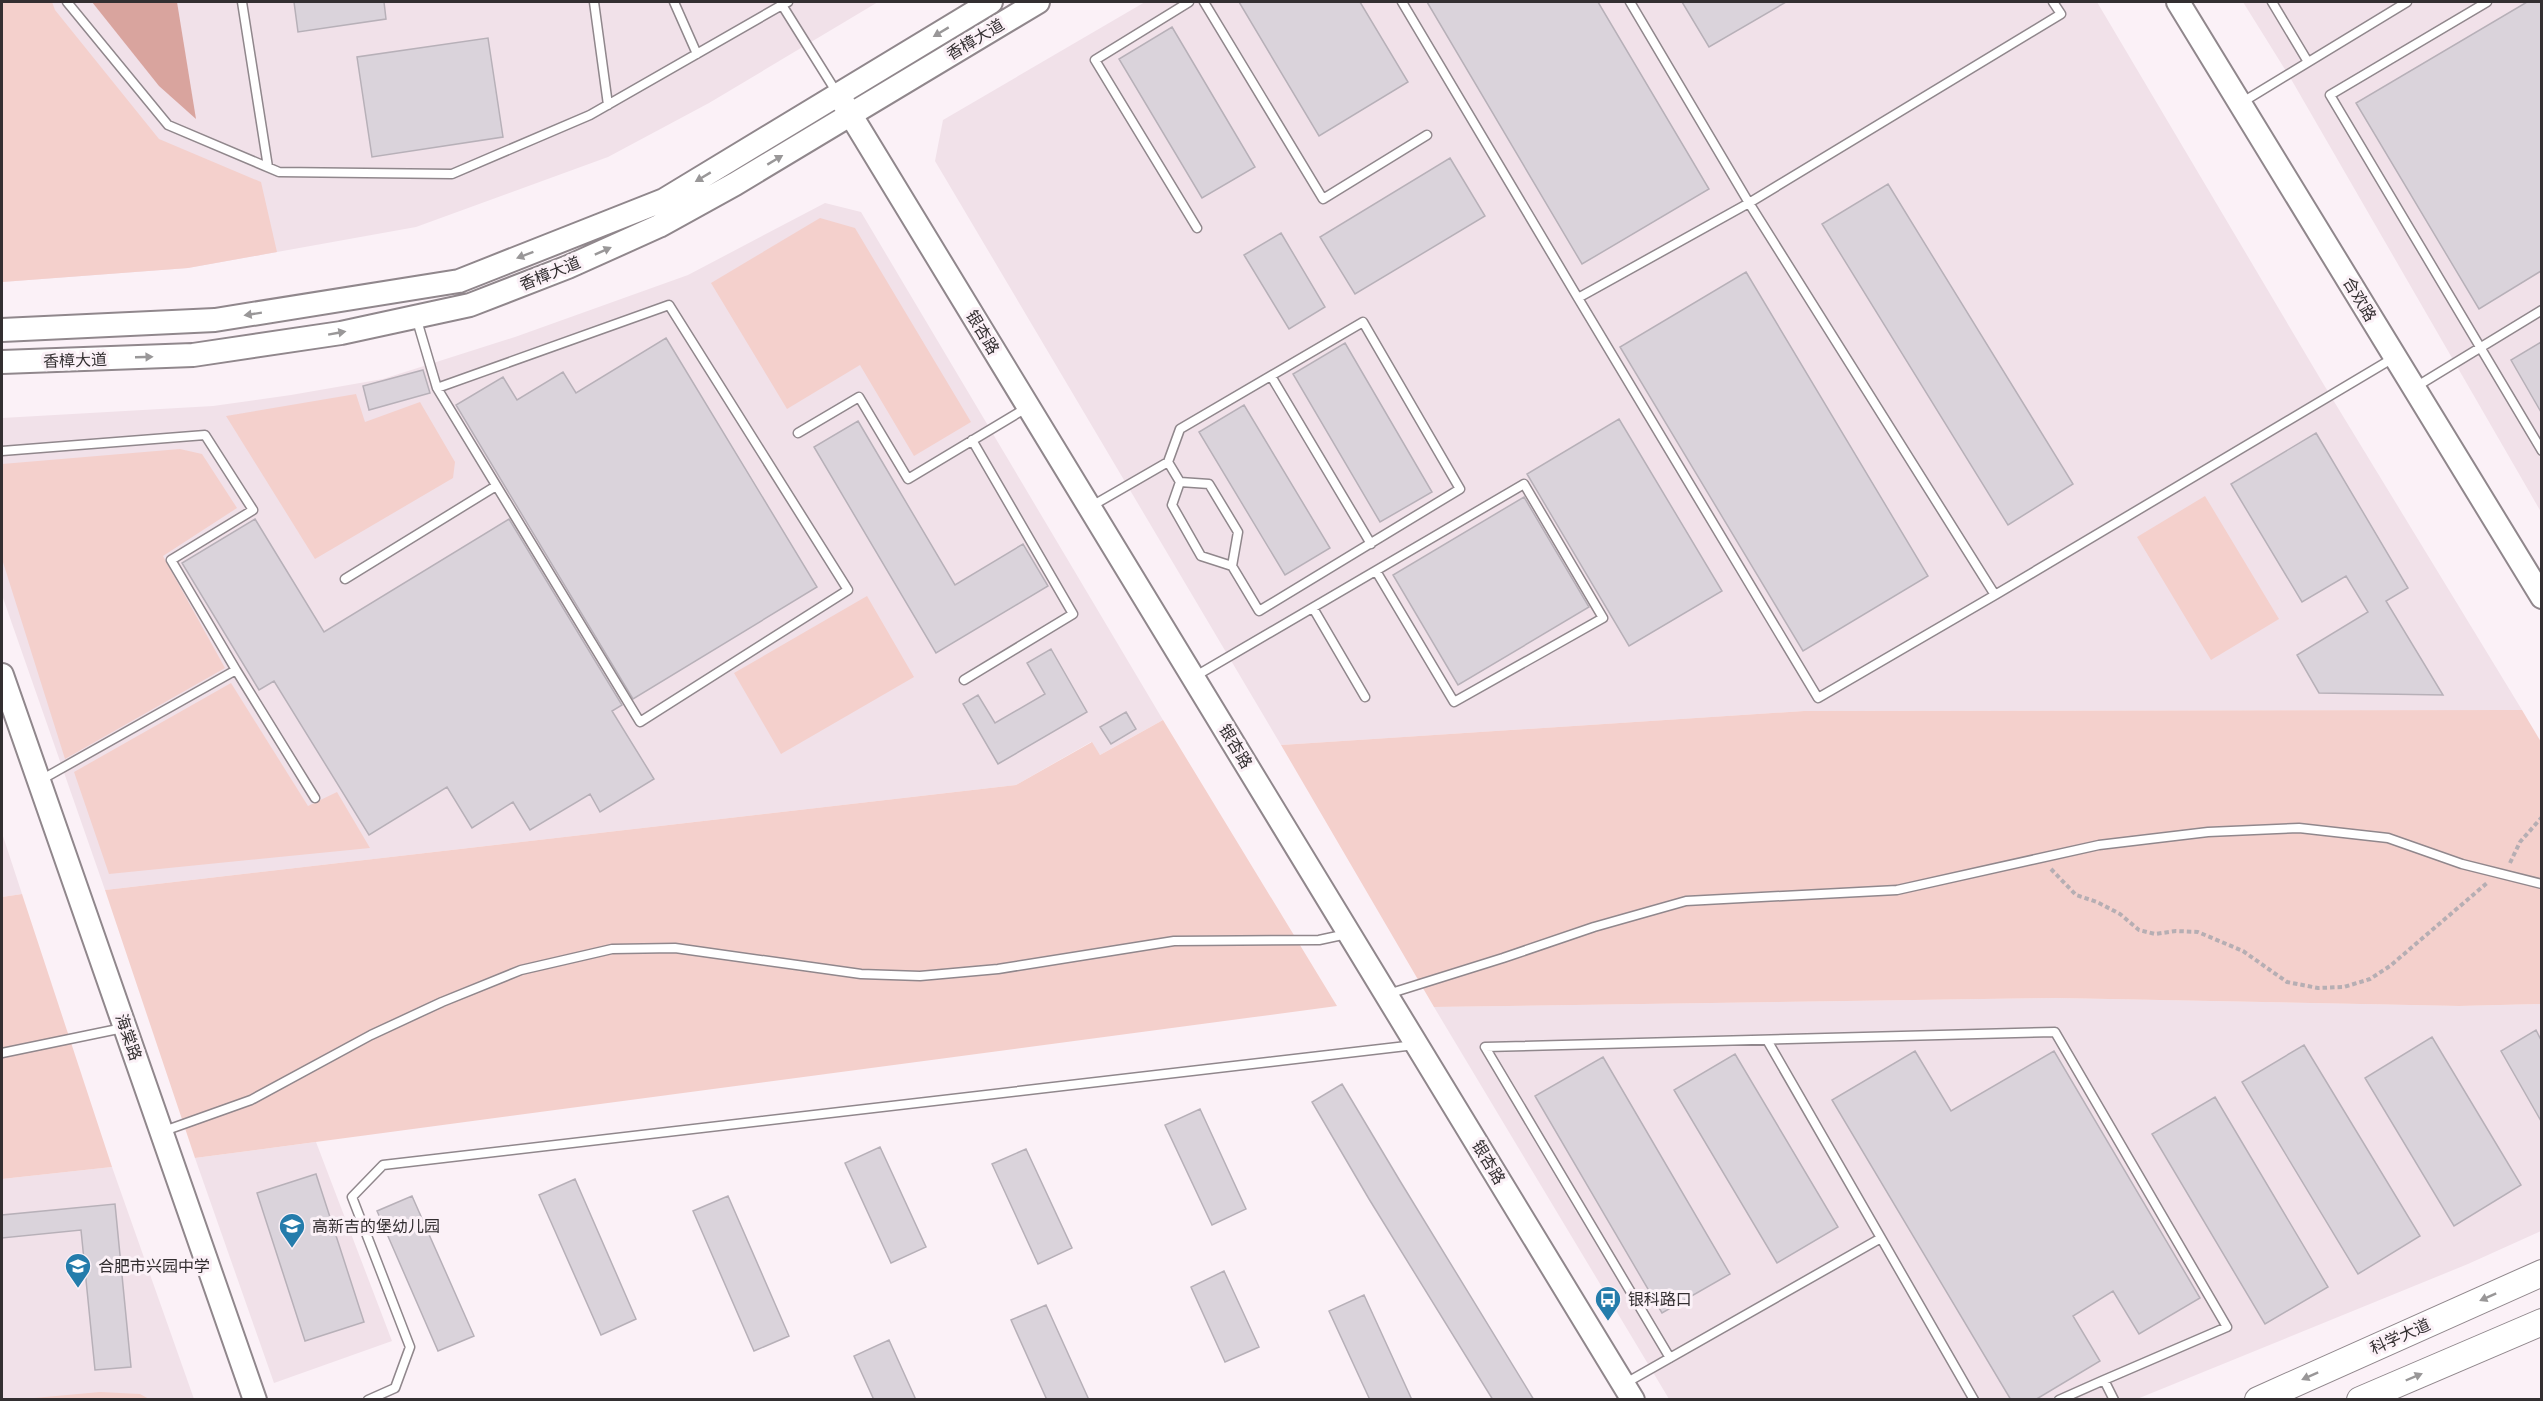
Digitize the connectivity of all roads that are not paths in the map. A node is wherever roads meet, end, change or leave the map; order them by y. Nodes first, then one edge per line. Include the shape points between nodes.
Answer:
1 (67, 2) edge
2 (242, 2) edge
3 (594, 2) edge
4 (674, 2) edge
5 (991, 2) edge
6 (1038, 2) edge
7 (1190, 2) edge
8 (1204, 2) edge
9 (1402, 2) edge
10 (1630, 2) edge
11 (2054, 2) edge
12 (2178, 2) edge
13 (2272, 2) edge
14 (2407, 2) edge
15 (2487, 2) edge
16 (785, 3) edge
17 (696, 54) junction
18 (2308, 62) junction
19 (838, 94) junction
20 (2241, 104) junction
21 (608, 105) junction
22 (850, 114) junction
23 (1427, 135) dead end
24 (268, 167) junction
25 (1749, 203) junction
26 (1197, 228) dead end
27 (1578, 298) junction
28 (2541, 310) edge
29 (416, 317) junction
30 (2, 330) edge
31 (2480, 348) junction
32 (2396, 357) junction
33 (2, 362) edge
34 (1271, 376) junction
35 (437, 388) junction
36 (2414, 388) junction
37 (1029, 407) junction
38 (798, 433) dead end
39 (972, 440) junction
40 (2, 451) edge
41 (2541, 451) edge
42 (1168, 462) junction
43 (1180, 482) junction
44 (496, 486) junction
45 (1090, 507) junction
46 (1371, 544) junction
47 (1232, 566) junction
48 (1376, 571) junction
49 (345, 579) dead end
50 (1995, 595) junction
51 (2541, 597) edge
52 (1313, 608) junction
53 (236, 670) junction
54 (2, 675) edge
55 (1194, 678) junction
56 (964, 680) dead end
57 (1365, 697) dead end
58 (39, 781) junction
59 (315, 798) dead end
60 (2541, 884) edge
61 (1350, 933) junction
62 (1388, 994) junction
63 (126, 1027) junction
64 (1767, 1040) junction
65 (1419, 1045) junction
66 (2, 1053) edge
67 (163, 1132) junction
68 (1881, 1238) junction
69 (2541, 1273) edge
70 (2541, 1322) edge
71 (1670, 1358) junction
72 (2104, 1380) junction
73 (1628, 1392) edge
74 (255, 1400) edge
75 (368, 1400) edge
76 (1974, 1400) edge
77 (2059, 1400) edge
78 (2114, 1400) edge
79 (2258, 1400) edge
80 (2360, 1400) edge

1 - 24 lane via 168,125
2 - 24 lane
3 - 21 lane
4 - 17 lane
5 -> 19 street, 香樟大道
6 - 22 street, 香樟大道
7 - 26 lane via 1095,60
8 - 23 lane via 1323,199
9 - 27 lane
10 - 25 lane
11 - 25 lane via 2061,14
12 - 20 street, 合欢路
13 - 18 lane
14 - 18 lane
15 - 31 lane via 2330,95
16 - 17 lane
16 - 19 lane
17 - 21 lane
18 - 20 lane
19 - 22 street, 银杏路
19 -> 30 street, 香樟大道 via 664,200 459,281 215,320
20 - 32 street, 合欢路
21 - 24 lane via 452,174 279,172
29 -> 22 street, 香樟大道 via 470,305 659,226
22 - 37 street, 银杏路
25 - 27 lane
25 - 50 lane
27 - 50 lane via 1818,698
28 - 31 lane
33 -> 29 street, 香樟大道 via 193,356
29 - 35 lane
31 - 36 lane
31 - 41 lane
32 - 36 street, 合欢路
32 - 50 lane
34 - 42 lane via 1180,429
34 - 46 lane
34 - 46 lane via 1363,322 1460,489
35 - 44 lane
35 - 44 lane via 669,305 848,590 640,722
36 - 51 street, 合欢路
37 - 39 lane
37 - 45 street, 银杏路
38 - 39 lane via 859,397 908,478
39 - 56 lane via 1073,614
40 - 53 lane via 205,435 253,510 171,560
42 - 43 lane
42 - 45 lane
43 - 47 lane via 1172,505 1201,556
43 - 47 lane via 1209,484 1238,532
44 - 49 lane
45 - 55 street, 银杏路
46 - 47 lane via 1259,611
48 - 48 lane via 1524,484 1604,618 1454,702
48 - 52 lane
52 - 55 lane
52 - 57 lane
53 - 58 lane
53 - 59 lane
54 - 58 street, 海棠路
55 - 61 street, 银杏路
58 - 63 street, 海棠路
60 - 62 lane via 2462,864 2388,838 2299,828 2208,832 2099,845 1897,890 1686,902 1594,927
61 - 62 street, 银杏路
61 - 67 lane via 1318,940 1174,940 998,969 920,976 861,974 675,948 612,949 521,970 442,1002 251,1100
62 - 65 street, 银杏路
63 - 66 lane
63 - 67 street, 海棠路
64 - 68 lane
64 - 71 lane via 1485,1047
64 - 72 lane via 2055,1032 2227,1327
65 - 73 street, 银杏路
65 - 75 lane via 383,1165 352,1197 410,1347 395,1388
67 - 74 street, 海棠路
68 - 71 lane
68 - 76 lane
69 -> 79 main road, 科学大道
80 -> 70 main road
71 - 73 lane
72 - 77 lane
72 - 78 lane

